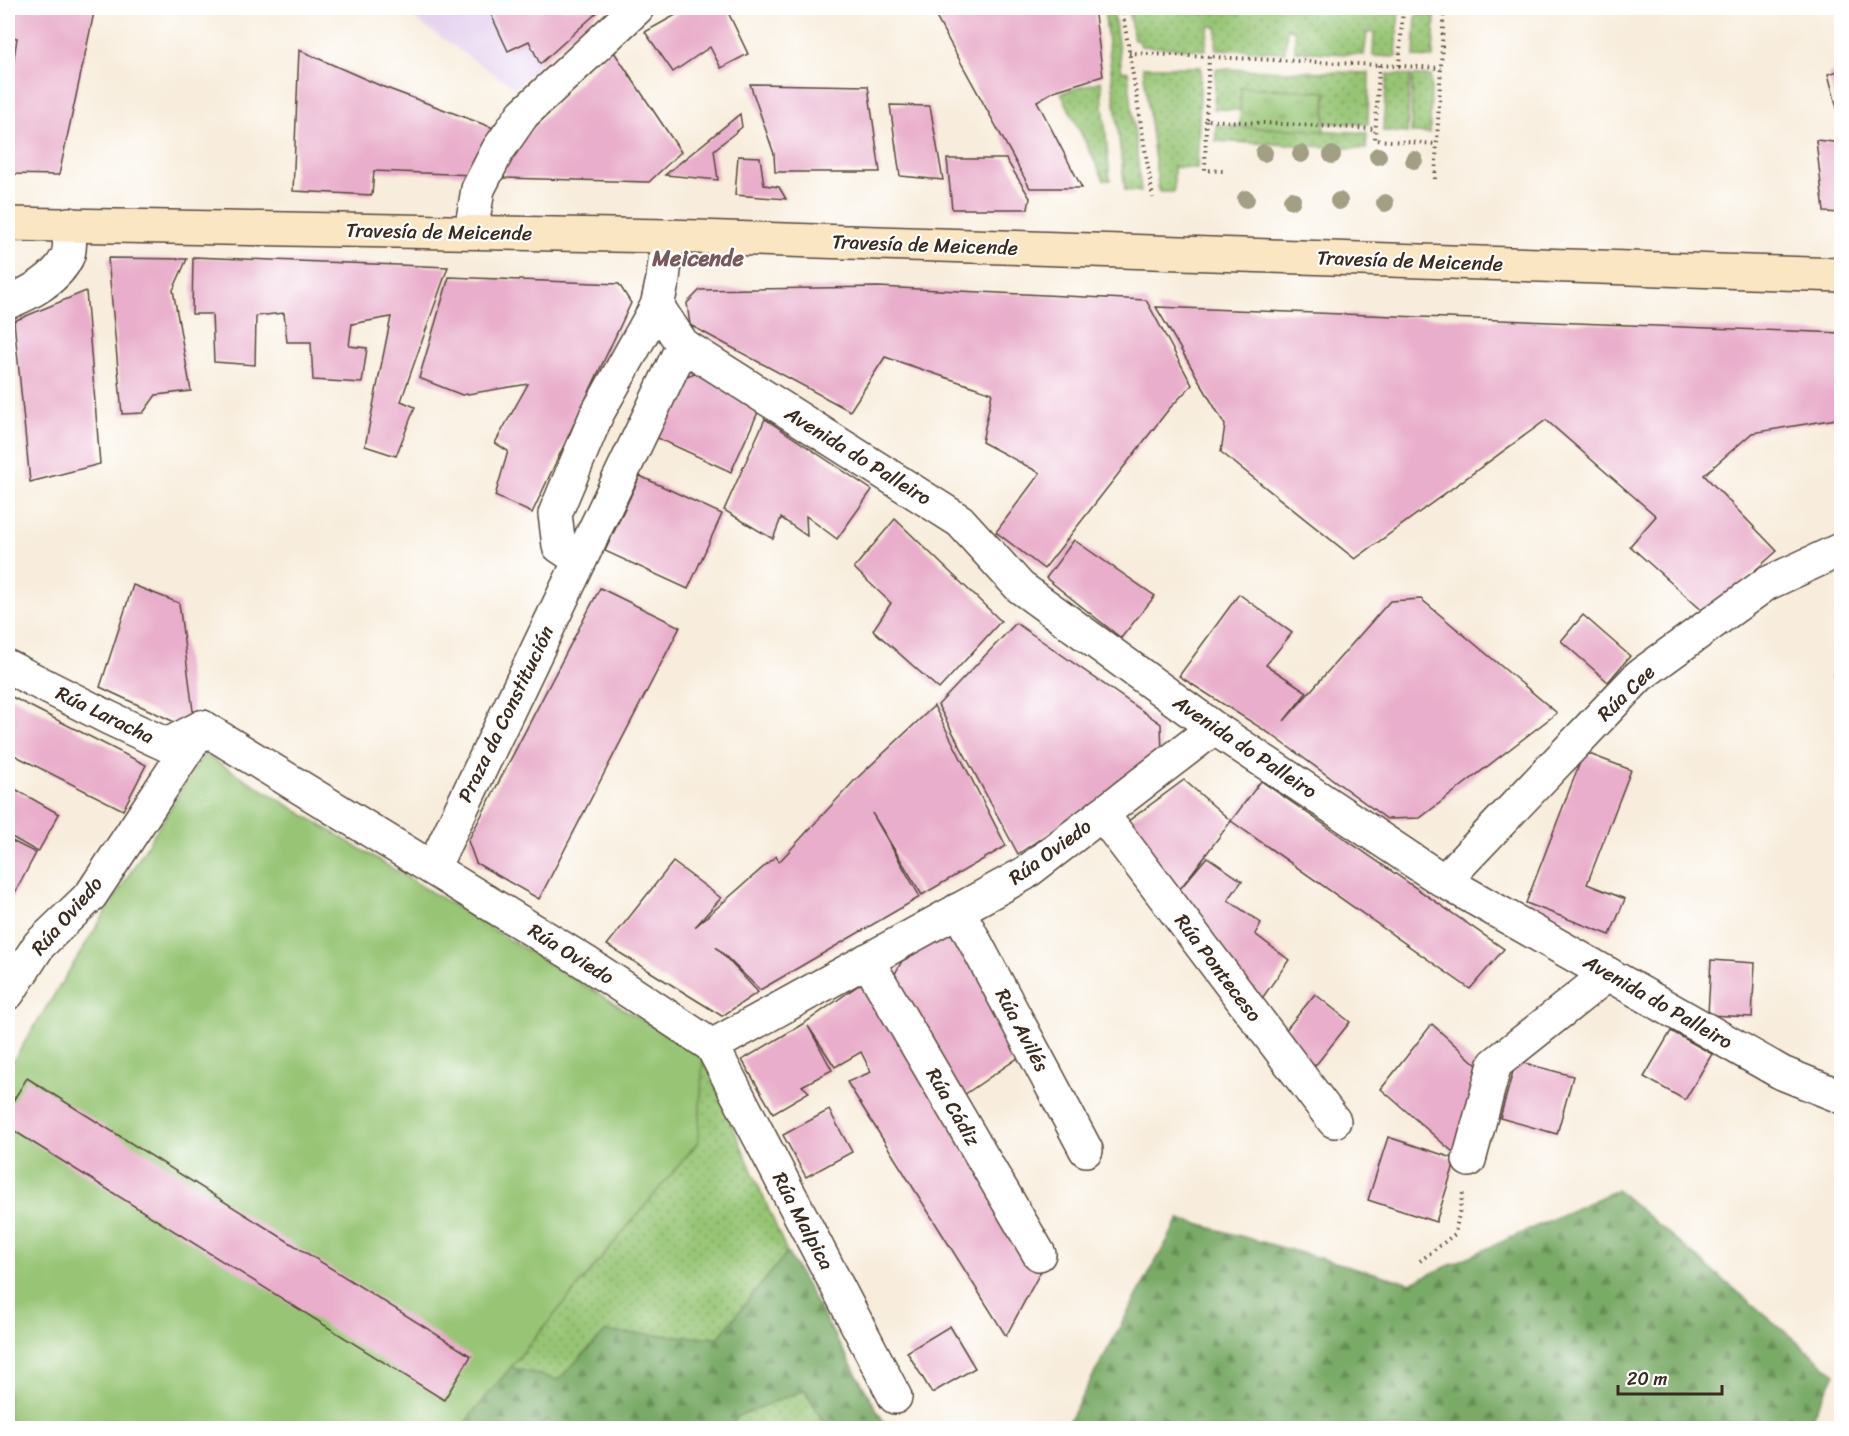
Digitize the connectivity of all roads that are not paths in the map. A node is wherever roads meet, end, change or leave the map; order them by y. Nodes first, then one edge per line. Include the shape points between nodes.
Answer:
1 (637, 8) edge
2 (69, 224) junction
3 (8, 225) edge
4 (471, 232) junction
5 (668, 236) junction
6 (1842, 274) edge
7 (8, 302) edge
8 (657, 306) junction
9 (683, 345) junction
10 (1842, 549) edge
11 (580, 560) junction
12 (8, 667) edge
13 (202, 727) junction
14 (1214, 728) junction
15 (1102, 814) junction
16 (433, 868) junction
17 (1444, 881) junction
18 (958, 910) junction
19 (867, 960) junction
20 (1608, 974) junction
21 (8, 993) edge
22 (712, 1046) junction
23 (1842, 1097) edge
24 (1334, 1121) dead end
25 (1086, 1150) dead end
26 (1469, 1160) road end
27 (1039, 1254) dead end
28 (895, 1397) dead end

1 - 4 street via 523,114 477,189
2 - 3 main road, Travesía de Meicende
2 - 4 main road, Travesía de Meicende
2 - 7 street via 68,256 50,278
4 - 5 main road, Travesía de Meicende
5 - 6 main road, Travesía de Meicende
5 - 8 street
8 - 9 street
8 - 11 street via 597,414 555,514 559,546
9 - 11 street, Praza da Constitución
9 - 14 street, Avenida do Palleiro via 960,521 1020,587
10 - 17 street, Rúa Cee via 1766,584 1639,676
11 - 16 street, Praza da Constitución
12 - 13 street, Rúa Laracha via 167,745
13 - 16 street, Rúa Oviedo
13 - 21 street, Rúa Oviedo via 91,895 39,945
14 - 15 street, Rúa Oviedo
14 - 17 street, Avenida do Palleiro
15 - 18 street, Rúa Oviedo via 1024,874
15 - 24 street, Rúa Ponteceso
16 - 22 street, Rúa Oviedo
17 - 20 street, Avenida do Palleiro
18 - 19 street, Rúa Oviedo
18 - 25 street, Rúa Avilés
19 - 22 street, Rúa Oviedo
19 - 27 street, Rúa Cádiz
20 - 23 street, Avenida do Palleiro via 1782,1073
20 - 26 street via 1495,1064
22 - 28 street, Rúa Malpica

